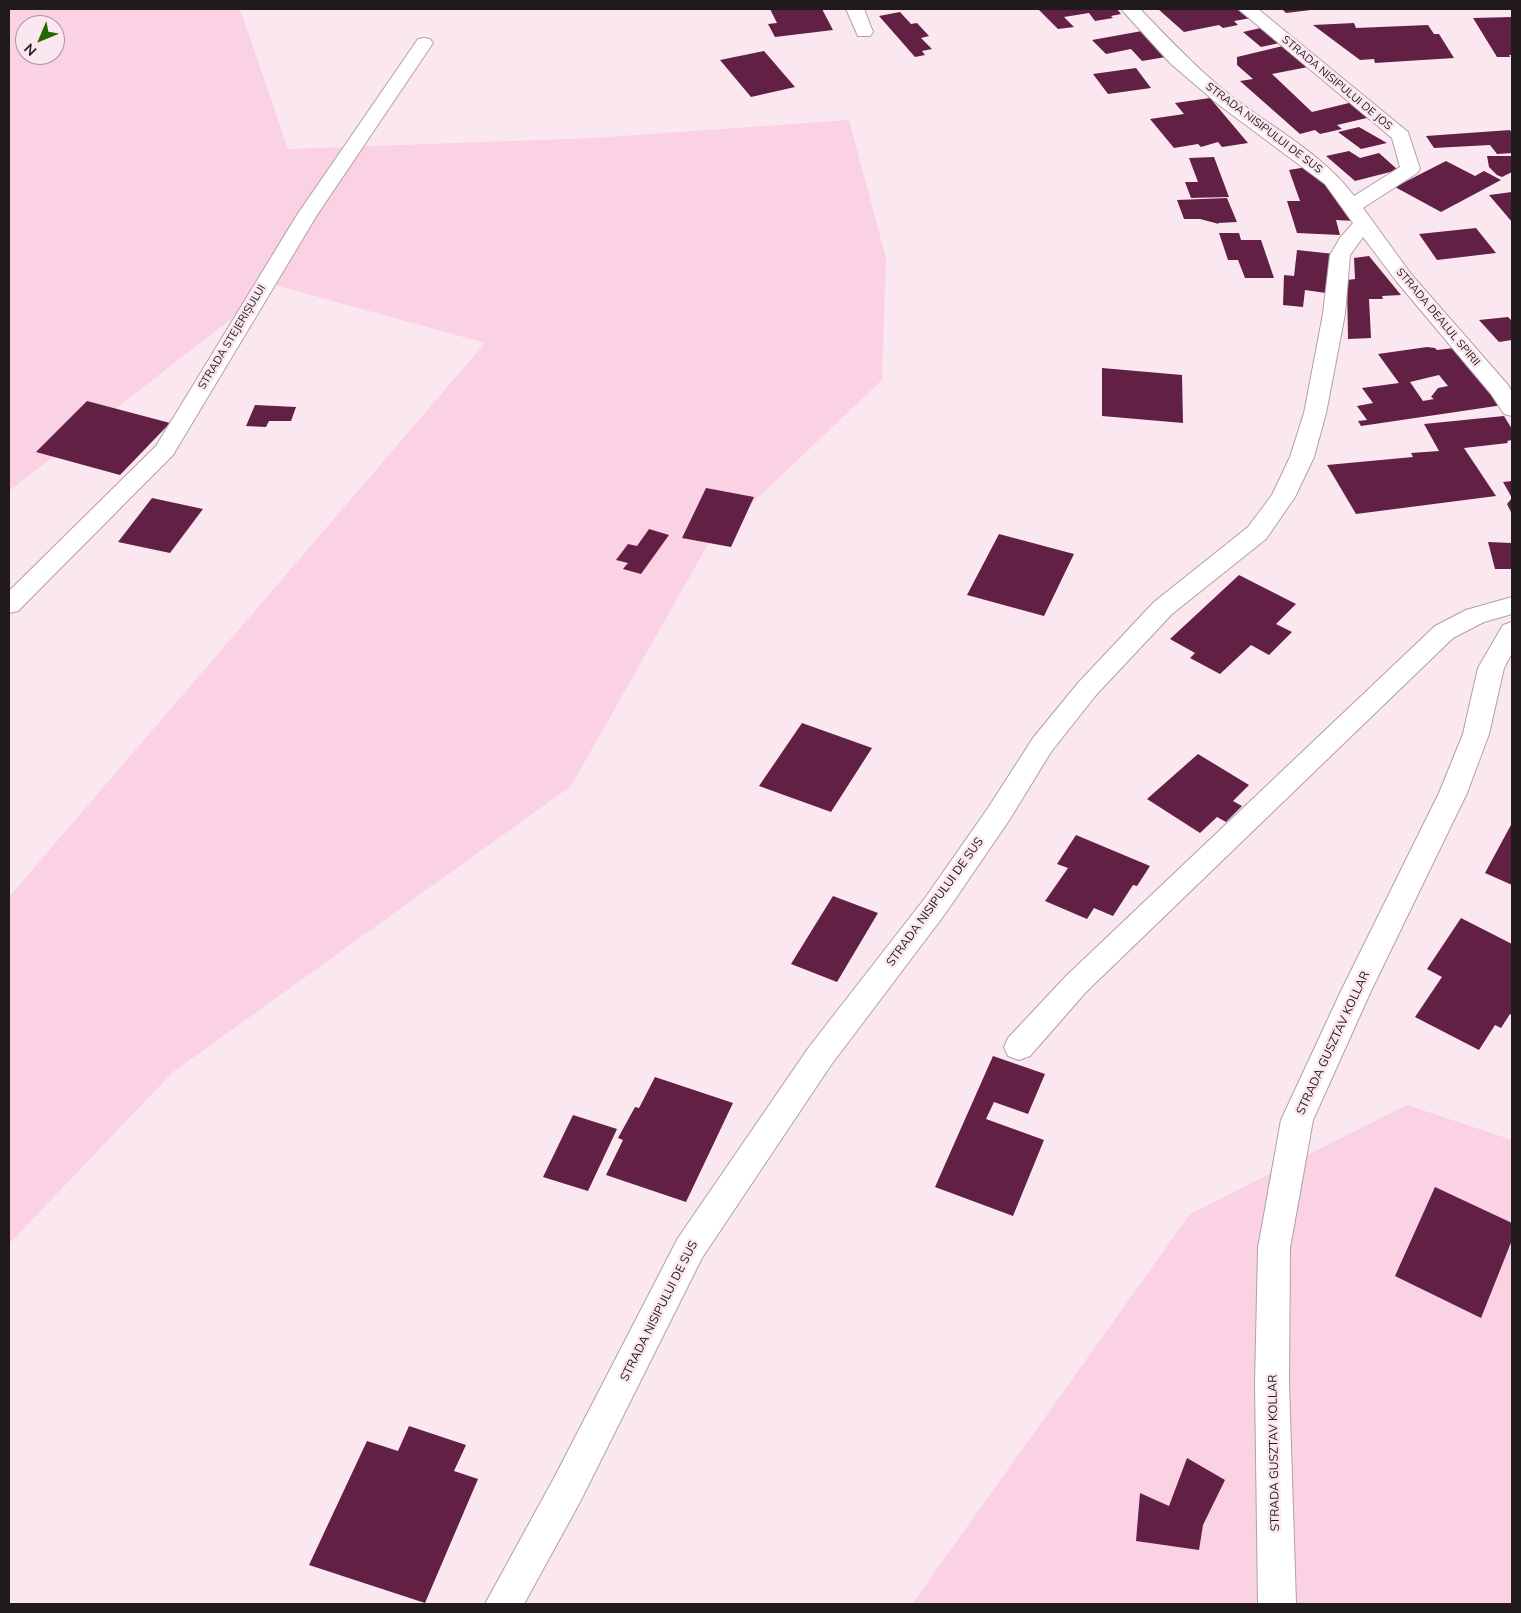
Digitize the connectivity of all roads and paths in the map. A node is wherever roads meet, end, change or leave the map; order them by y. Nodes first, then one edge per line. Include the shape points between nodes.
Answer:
1 (855, 9) edge
2 (1130, 9) edge
3 (1247, 9) edge
4 (864, 32) dead end
5 (424, 44) dead end
6 (1358, 215) junction
7 (1512, 409) edge
8 (9, 605) edge
9 (1512, 605) edge
10 (1512, 631) edge
11 (1019, 1047) dead end
12 (504, 1604) edge
13 (1277, 1604) edge

1 - 4 street
2 - 6 street, STRADA NISIPULUI DE SUS via 1178,60 1226,101 1332,180
3 - 6 street, STRADA NISIPULUI DE JOS via 1401,136 1410,169
5 - 8 street, STRADA STEJERIȘULUI via 307,215 165,450
6 - 7 street, STRADA DEALUL SPIRII via 1404,278 1500,390
6 - 12 street, STRADA NISIPULUI DE SUS via 1340,254 1334,314 1315,413 1302,457 1283,497 1258,533 1163,608 1087,689 1042,744 935,906 820,1056 690,1248 567,1490
9 - 11 street via 1475,616 1444,632 1076,984
10 - 13 street, STRADA GUSZTAV KOLLAR via 1491,668 1476,734 1453,793 1356,991 1298,1120 1274,1248 1272,1383

